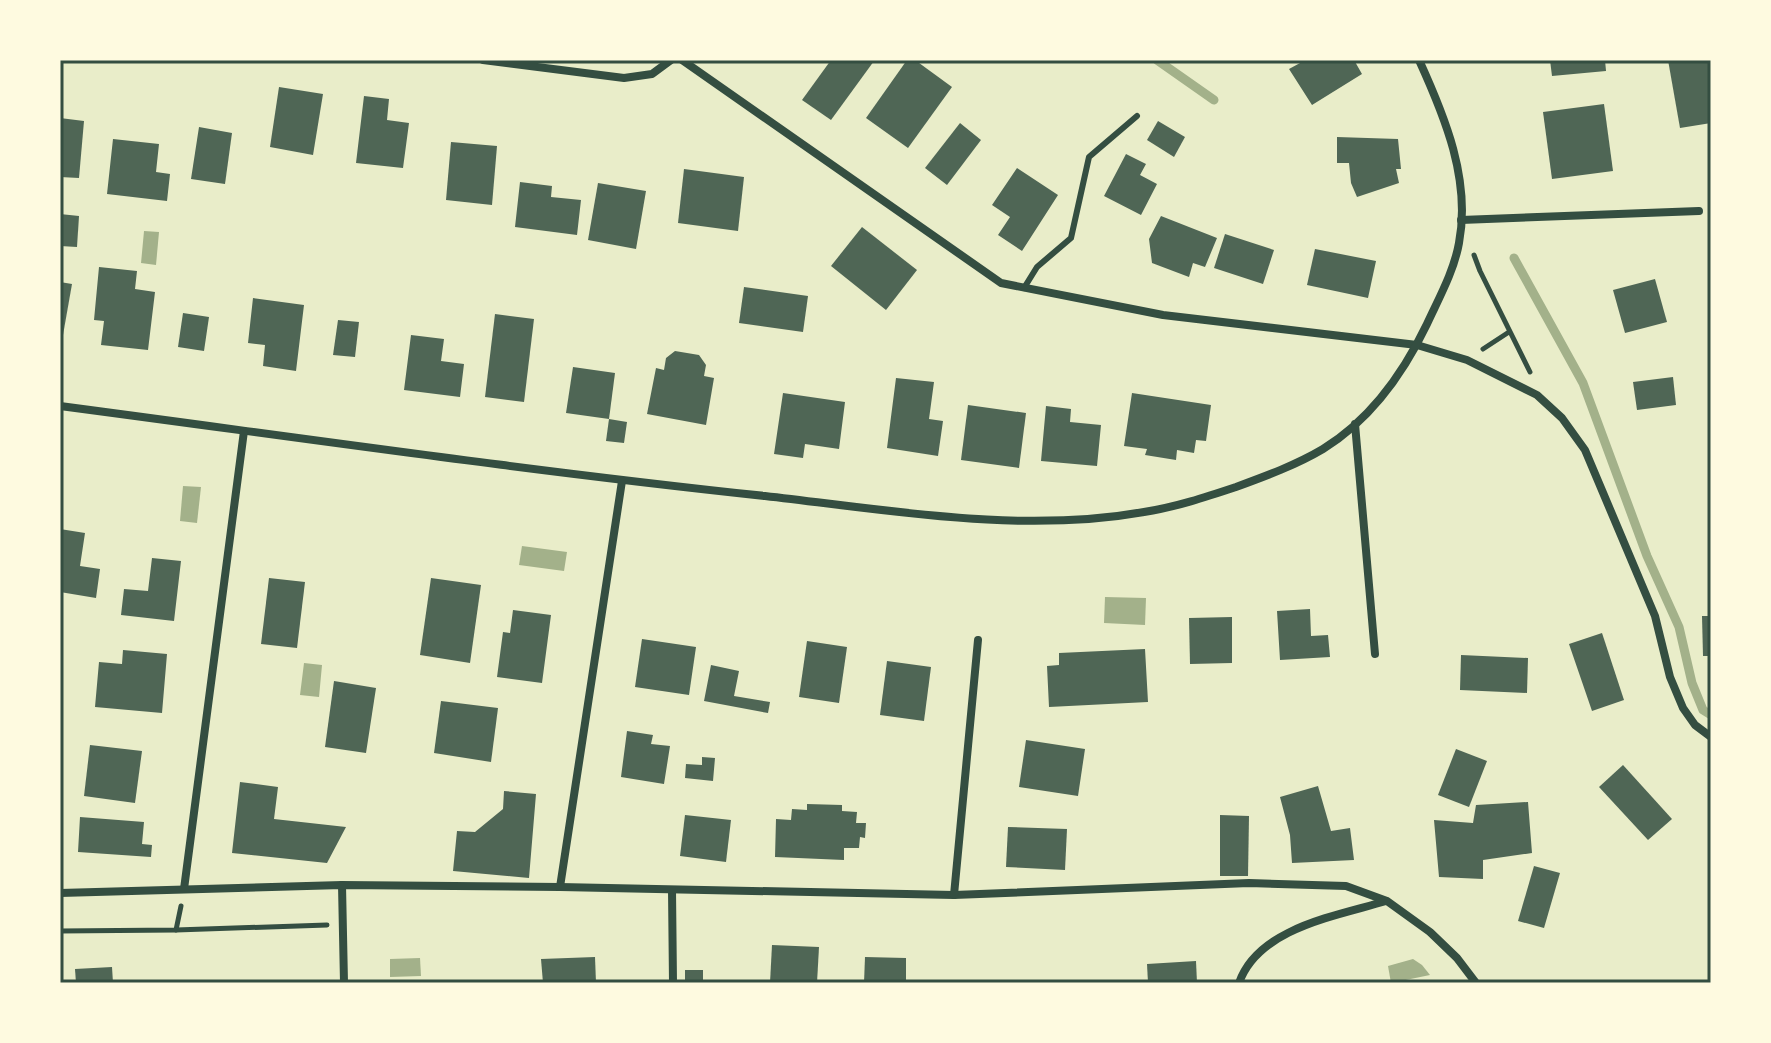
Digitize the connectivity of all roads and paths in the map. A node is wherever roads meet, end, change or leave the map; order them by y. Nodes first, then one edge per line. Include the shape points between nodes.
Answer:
1 (483, 60) edge
2 (671, 60) edge
3 (682, 60) edge
4 (1419, 60) edge
5 (1137, 116) dead end
6 (1699, 211) dead end
7 (1461, 220) junction
8 (1024, 288) junction
9 (1509, 332) junction
10 (1417, 345) junction
11 (1467, 360) junction
12 (1537, 395) junction
13 (60, 406) edge
14 (1355, 424) junction
15 (244, 431) junction
16 (622, 481) junction
17 (978, 640) dead end
18 (1375, 654) dead end
19 (1711, 737) edge
20 (342, 885) junction
21 (560, 887) junction
22 (184, 889) junction
23 (672, 890) junction
24 (60, 893) edge
25 (954, 895) junction
26 (1387, 901) junction
27 (342, 925) junction
28 (60, 931) edge
29 (344, 983) edge
30 (673, 983) edge
31 (1239, 983) edge
32 (1476, 983) edge

1 - 2 street via 624,78 652,74
3 - 8 street via 1001,283
4 - 7 street via 1455,155
5 - 8 lane via 1089,157 1071,238 1037,267
6 - 7 street
7 - 9 path
7 - 10 street via 1458,247
8 - 10 street via 1163,315
9 - 11 path
9 - 12 path
10 - 11 street
10 - 14 street via 1390,387
11 - 12 street
12 - 19 street via 1585,450 1655,616 1683,708
13 - 15 street
14 - 16 street via 1325,448 1269,475 1177,505 1087,520 989,520
14 - 18 street
15 - 16 street
15 - 22 street
16 - 21 street
17 - 25 street
20 - 21 street
20 - 22 street
20 - 27 street
21 - 23 street
22 - 24 street
23 - 25 street
23 - 30 street
25 - 26 street via 1249,883 1346,886
26 - 31 street via 1294,929 1266,945
26 - 32 street via 1430,932
27 - 28 path
27 - 29 street

